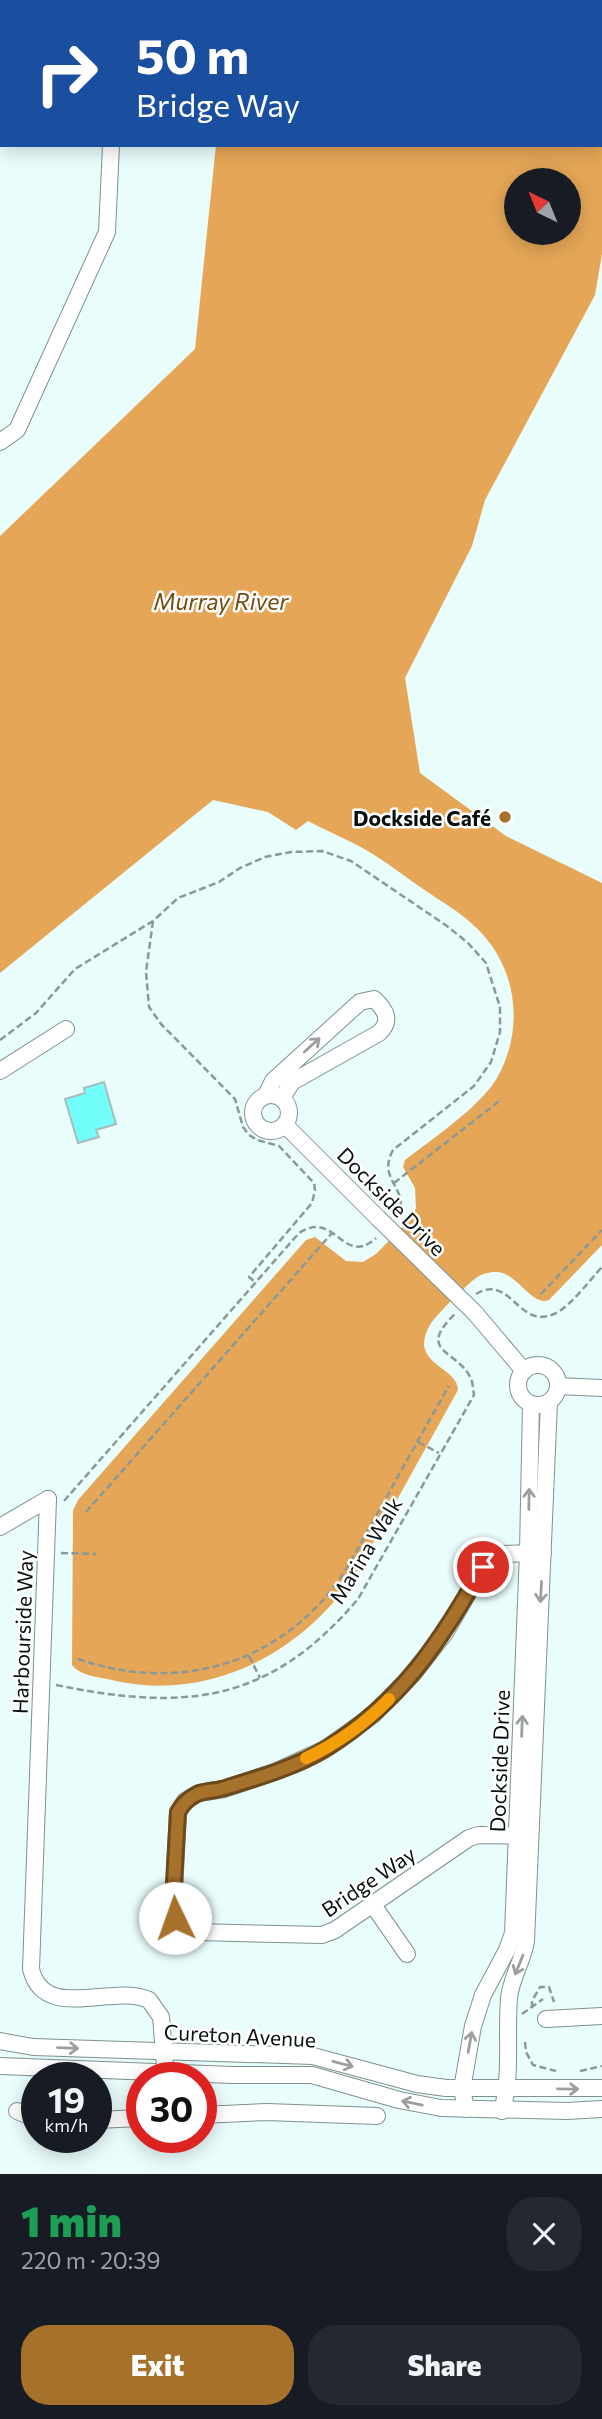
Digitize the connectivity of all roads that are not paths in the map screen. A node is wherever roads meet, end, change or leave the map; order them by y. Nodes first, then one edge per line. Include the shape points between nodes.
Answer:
1 (111, 147) edge
2 (0, 442) edge
3 (66, 1029) dead end
4 (0, 1071) edge
5 (274, 1096) junction
6 (285, 1125) junction
7 (524, 1371) junction
8 (558, 1386) junction
9 (602, 1388) edge
10 (549, 1402) junction
11 (531, 1404) junction
12 (0, 1527) edge
13 (536, 1553) junction
14 (524, 1836) junction
15 (373, 1905) junction
16 (407, 1954) dead end
17 (602, 2016) edge
18 (552, 2019) road end
19 (0, 2041) edge
20 (163, 2052) junction
21 (164, 2062) edge
22 (0, 2066) edge
23 (126, 2073) edge
24 (217, 2075) edge
25 (602, 2088) edge
26 (462, 2089) junction
27 (508, 2089) junction
28 (466, 2109) junction
29 (602, 2109) edge
30 (18, 2111) dead end
31 (502, 2111) junction
32 (21, 2112) edge
33 (217, 2114) edge
34 (377, 2116) dead end

1 - 2 street via 107,232 18,430
3 - 4 street
5 -> 5 street via 273,1081 360,1002 374,999 382,1006 386,1027 379,1033
5 - 6 street via 288,1106
5 - 6 street via 258,1100 252,1108 253,1118 267,1132
6 - 7 street, Dockside Drive, bridge
7 - 8 street via 543,1366 554,1373
7 - 11 street via 518,1389
8 - 9 street
8 - 10 street
10 - 11 street
10 - 13 street, Dockside Drive
13 -> 11 street, Dockside Drive
12 - 20 street, Harbourside Way via 48,1499 31,1969 38,1987 53,1997 132,1995 149,2000 161,2017
13 - 14 street, Dockside Drive
13 - 15 street, Bridge Way via 500,1554 483,1567 445,1633 373,1715 325,1749 277,1771 199,1793 178,1812 173,1911 188,1930 322,1935
14 - 15 street, Bridge Way via 470,1838
26 -> 14 street, Dockside Drive via 476,2014 512,1937
14 -> 27 street, Dockside Drive via 526,1941 509,1996
15 - 16 street
17 - 18 street
19 -> 20 street, Cureton Avenue via 33,2047
20 - 21 street, Harbourside Way
20 -> 26 street, Cureton Avenue via 313,2056 417,2084
22 - 23 street, Cureton Avenue
28 -> 24 street, Cureton Avenue via 412,2103 312,2075
27 -> 25 street, Cureton Avenue
26 - 27 street, Cureton Avenue
26 - 28 street, Dockside Drive
27 - 31 street, Dockside Drive
28 - 31 street, Cureton Avenue
29 - 31 street, Cureton Avenue
30 - 32 street
33 - 34 street

